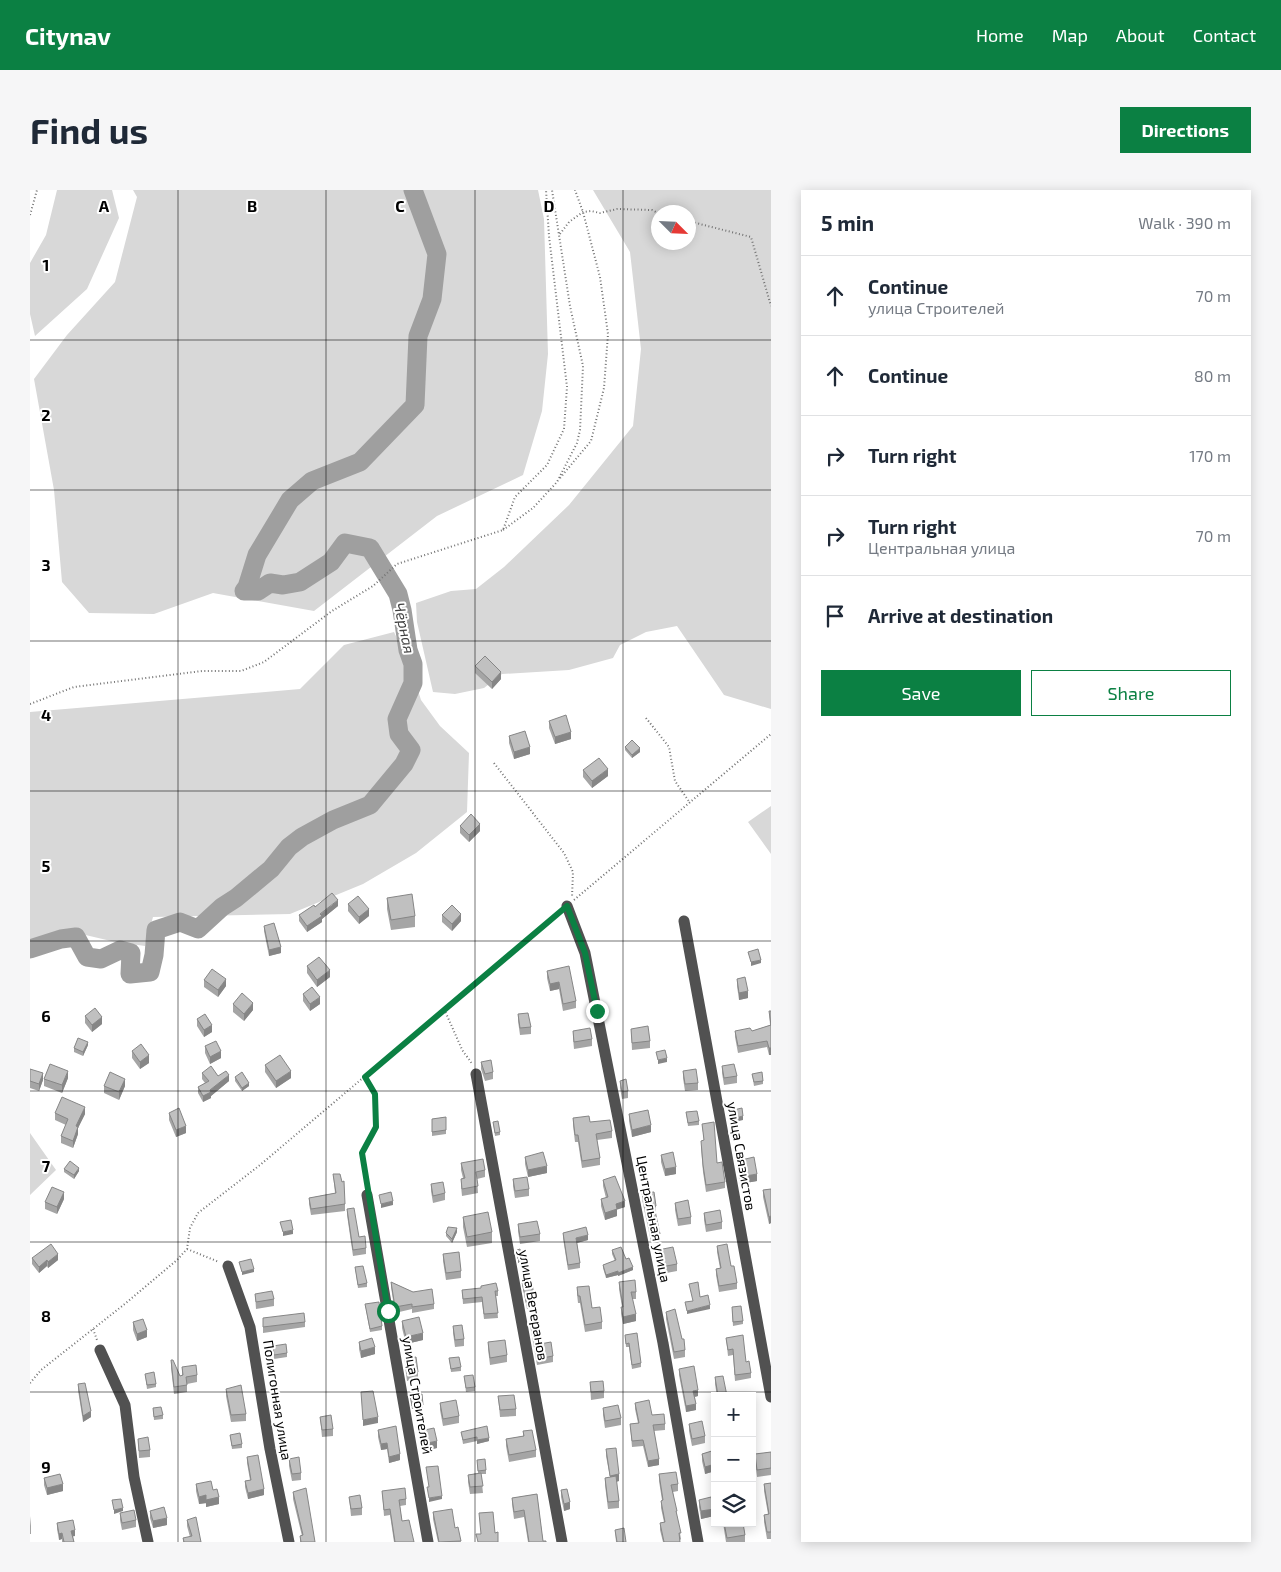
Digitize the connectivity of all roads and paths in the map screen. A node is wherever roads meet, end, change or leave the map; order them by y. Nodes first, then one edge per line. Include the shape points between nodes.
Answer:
1 (37, 190) edge
2 (546, 190) edge
3 (552, 190) edge
4 (575, 190) edge
5 (651, 210) edge
6 (583, 212) junction
7 (30, 215) edge
8 (696, 223) edge
9 (560, 234) junction
10 (771, 306) edge
11 (557, 482) junction
12 (503, 530) junction
13 (30, 704) edge
14 (646, 718) dead end
15 (771, 734) edge
16 (494, 763) dead end
17 (690, 802) junction
18 (567, 906) joint
19 (684, 921) dead end
20 (444, 1009) junction
21 (476, 1074) joint
22 (365, 1077) junction
23 (367, 1195) joint
24 (187, 1249) junction
25 (228, 1266) joint
26 (100, 1350) dead end
27 (30, 1383) edge
28 (771, 1396) edge
29 (148, 1542) edge
30 (289, 1542) edge
31 (428, 1542) edge
32 (562, 1542) edge
33 (698, 1542) edge

1 - 7 path
2 - 12 path via 567,387 564,430 547,464 515,497
3 - 9 path
4 - 6 path
5 - 6 path
6 - 9 path
6 - 11 path via 600,277 608,334 604,388 591,441
8 - 10 path via 751,236
9 - 11 path via 570,306 583,366 580,430 577,443
11 - 12 path via 533,508
12 - 13 path via 397,564 362,593 332,611 264,662 241,671 202,671 74,687
14 - 17 path via 669,747 675,781
15 - 17 path
16 - 17 path via 564,853 573,872 571,902
18 - 20 path
18 - 33 street, Центральная улица via 587,962 663,1343
19 - 28 street, улица Связистов
20 - 21 path
20 - 22 path
21 - 32 street, улица Ветеранов
22 - 23 path via 376,1102 376,1127 362,1153
22 - 24 path via 198,1213 190,1228
23 - 31 street, улица Строителей
24 - 25 path
24 - 27 path via 126,1303 41,1370
25 - 30 street, Полигонная улица via 250,1327
26 - 29 street via 125,1405 134,1477

